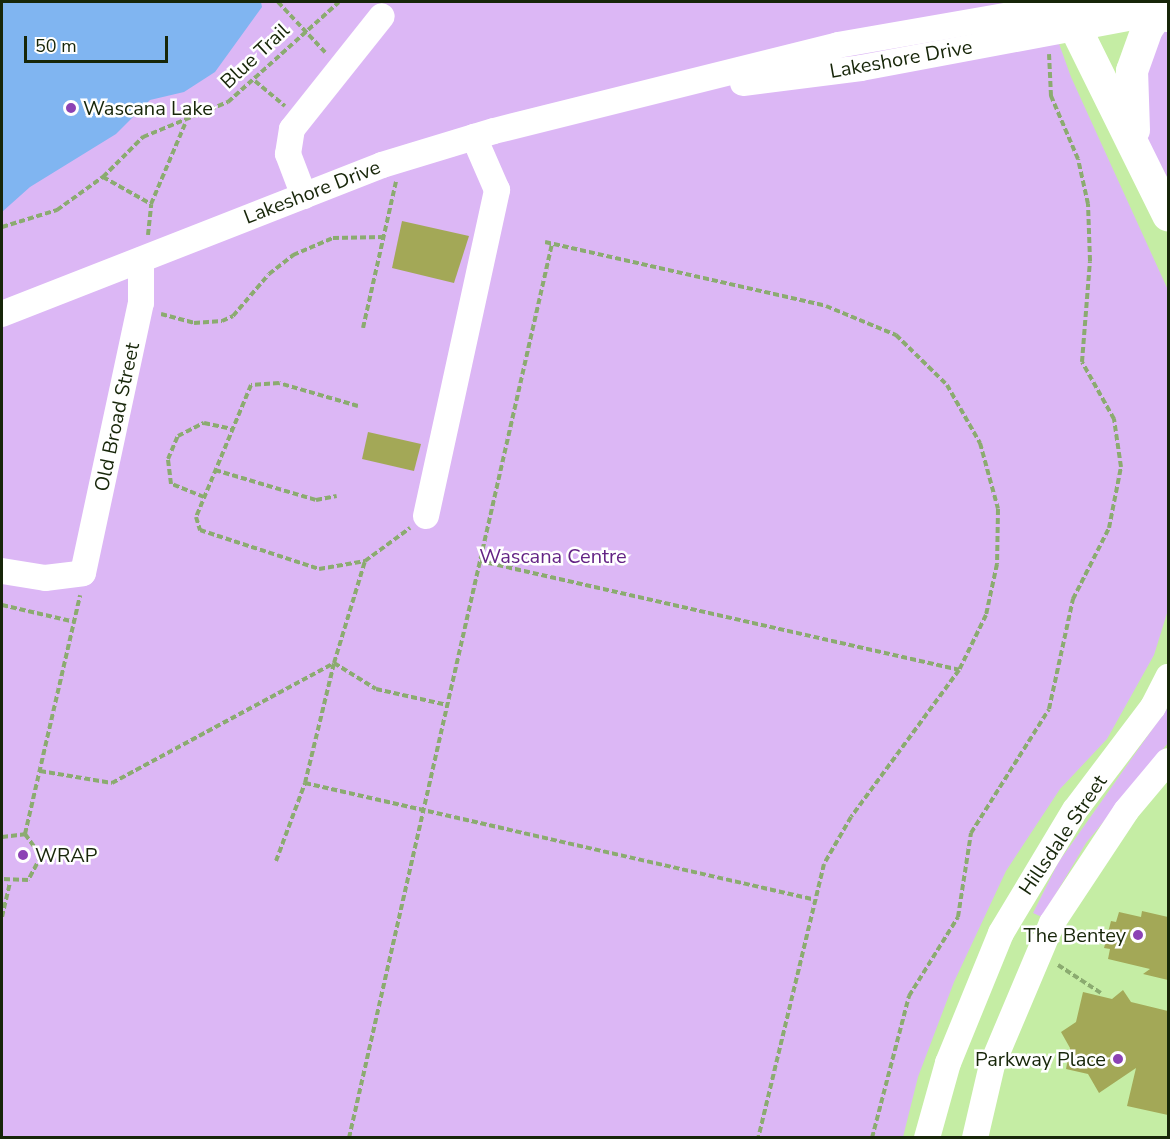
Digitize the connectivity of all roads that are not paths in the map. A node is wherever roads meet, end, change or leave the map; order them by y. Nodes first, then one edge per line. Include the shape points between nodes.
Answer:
1 (1155, 7) edge
2 (1074, 9) edge
3 (382, 16) dead end
4 (474, 137) junction
5 (1139, 155) junction
6 (304, 196) junction
7 (1168, 215) edge
8 (145, 258) junction
9 (2, 314) edge
10 (426, 516) road end
11 (2, 571) edge
12 (1168, 677) edge
13 (1168, 761) edge
14 (927, 1137) edge
15 (975, 1137) edge

1 - 2 main road
1 - 5 main road via 1132,71 1130,114
2 - 4 street, Lakeshore Drive via 856,69 632,96
2 - 5 main road
3 - 6 street via 300,118 288,141 288,154
4 - 6 street, Lakeshore Drive
4 - 10 street via 497,190
5 - 7 main road
6 - 8 street, Lakeshore Drive
8 - 9 street, Lakeshore Drive
8 - 11 street, Old Broad Street via 139,312 83,573 45,578
12 - 14 street, Hillsdale Street via 1153,707 1069,819 1001,933 952,1052
13 - 15 street, Hillsdale Street via 1097,854 1037,955 992,1065

